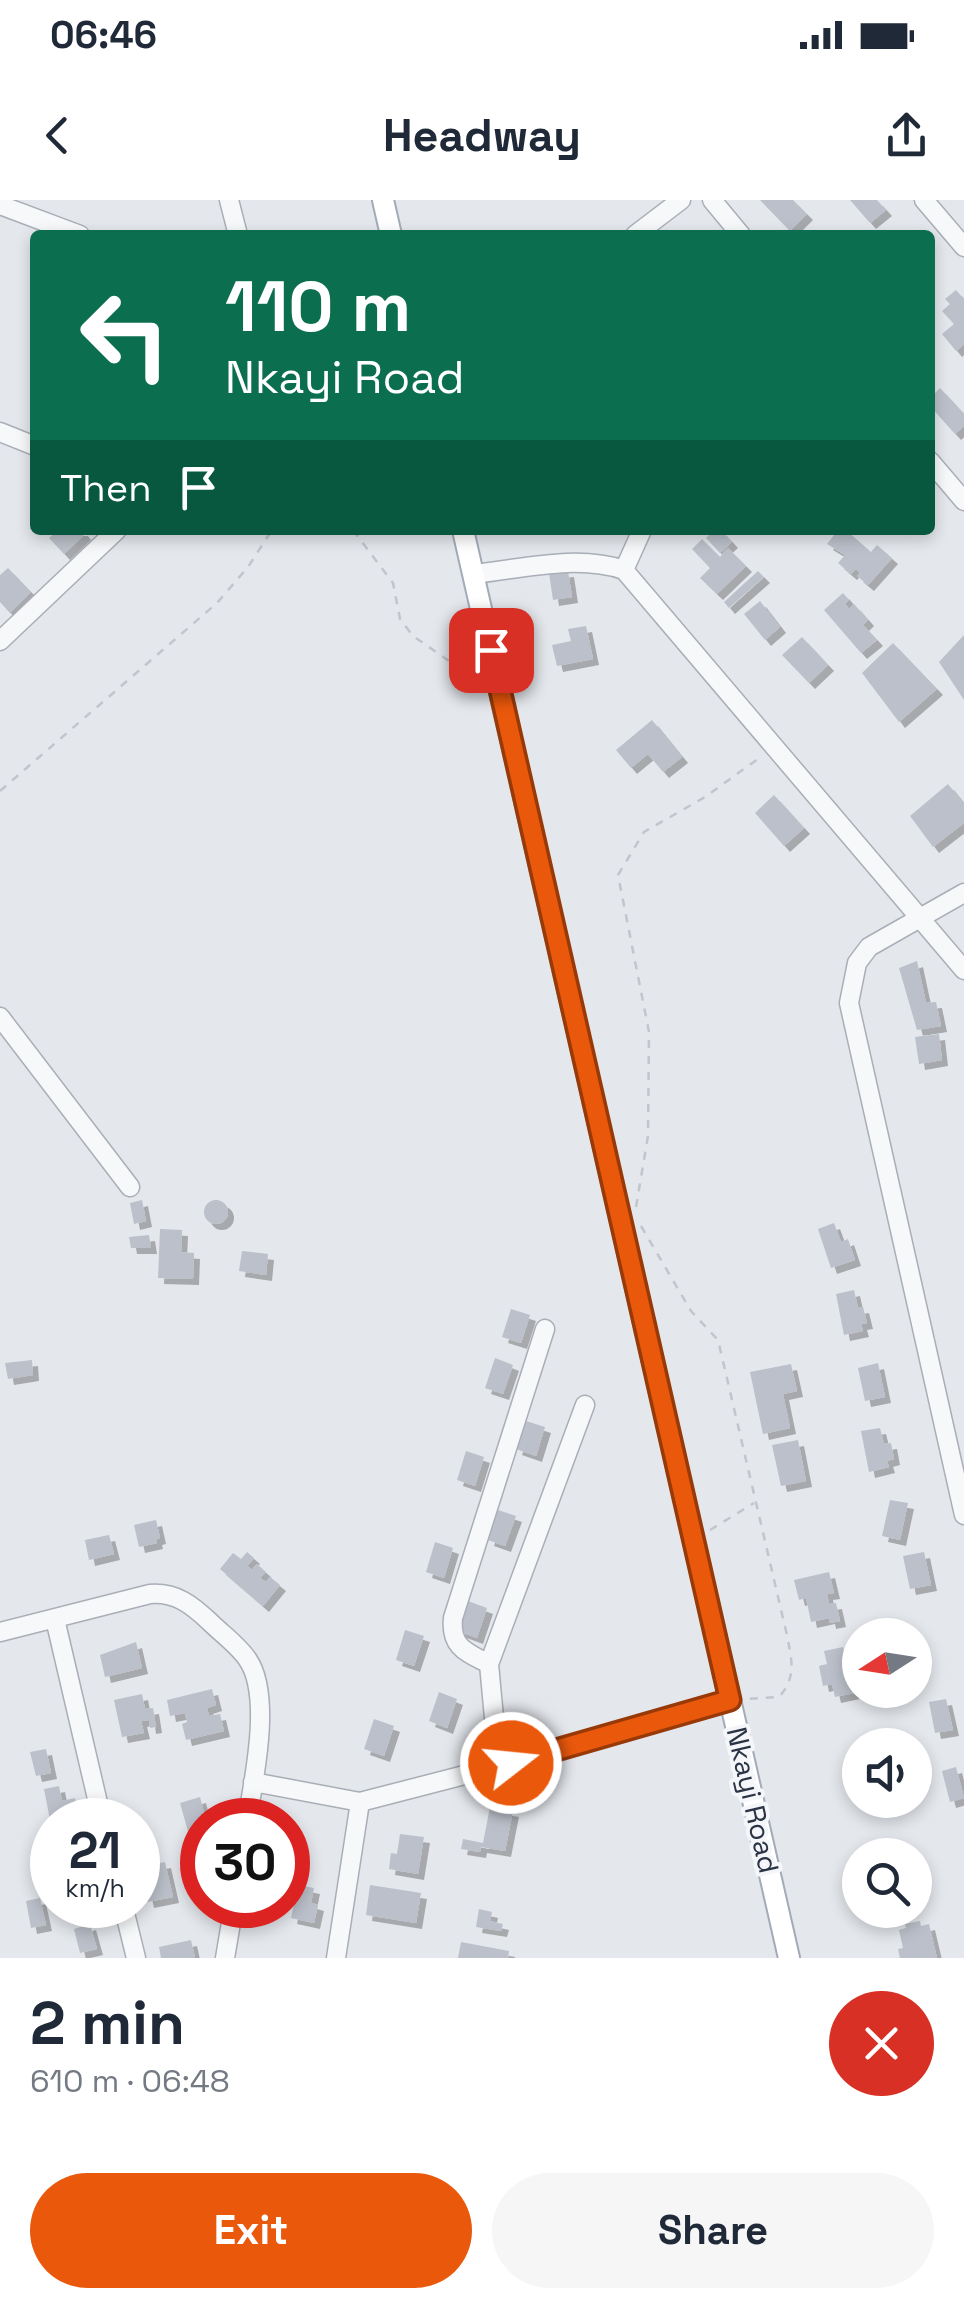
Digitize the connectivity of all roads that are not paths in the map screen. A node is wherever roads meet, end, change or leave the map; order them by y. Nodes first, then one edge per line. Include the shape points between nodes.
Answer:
1 (229, 200) edge
2 (383, 200) edge
3 (681, 200) edge
4 (712, 200) edge
5 (924, 200) edge
6 (0, 205) edge
7 (67, 230) edge
8 (237, 230) edge
9 (391, 230) edge
10 (642, 230) edge
11 (737, 230) edge
12 (964, 246) edge
13 (0, 432) edge
14 (30, 444) edge
15 (935, 467) edge
16 (964, 501) edge
17 (113, 535) edge
18 (464, 535) edge
19 (640, 535) edge
20 (624, 570) junction
21 (474, 574) junction
22 (0, 641) edge
23 (964, 892) edge
24 (918, 916) junction
25 (964, 970) edge
26 (0, 1017) edge
27 (130, 1187) dead end
28 (545, 1329) dead end
29 (585, 1405) dead end
30 (964, 1515) edge
31 (55, 1619) junction
32 (0, 1632) edge
33 (489, 1664) junction
34 (730, 1700) junction
35 (511, 1763) junction
36 (253, 1782) junction
37 (97, 1798) edge
38 (250, 1798) edge
39 (360, 1802) junction
40 (129, 1928) edge
41 (230, 1928) edge
42 (136, 1958) edge
43 (225, 1958) edge
44 (336, 1958) edge
45 (788, 1958) edge

1 - 8 street
2 - 9 main road
3 - 10 street
4 - 11 street
5 - 12 street
6 - 7 street
13 - 14 street
15 - 16 street
17 - 22 street
18 - 21 main road, Nkayi Road
19 - 20 street
20 - 21 street via 575,563
20 - 24 street
21 - 34 main road, Nkayi Road
23 - 24 street
24 - 25 street
24 - 30 street via 870,947 857,964 849,1002
26 - 27 street
28 - 33 street via 452,1618 459,1649
29 - 33 street
31 - 32 street
31 - 36 street via 167,1592 198,1611 247,1658 256,1676
31 - 37 street
33 - 35 street via 494,1718
34 - 35 street
34 - 45 main road, Nkayi Road
35 - 39 street
36 - 38 street
36 - 39 street
39 - 44 street
40 - 42 street
41 - 43 street

